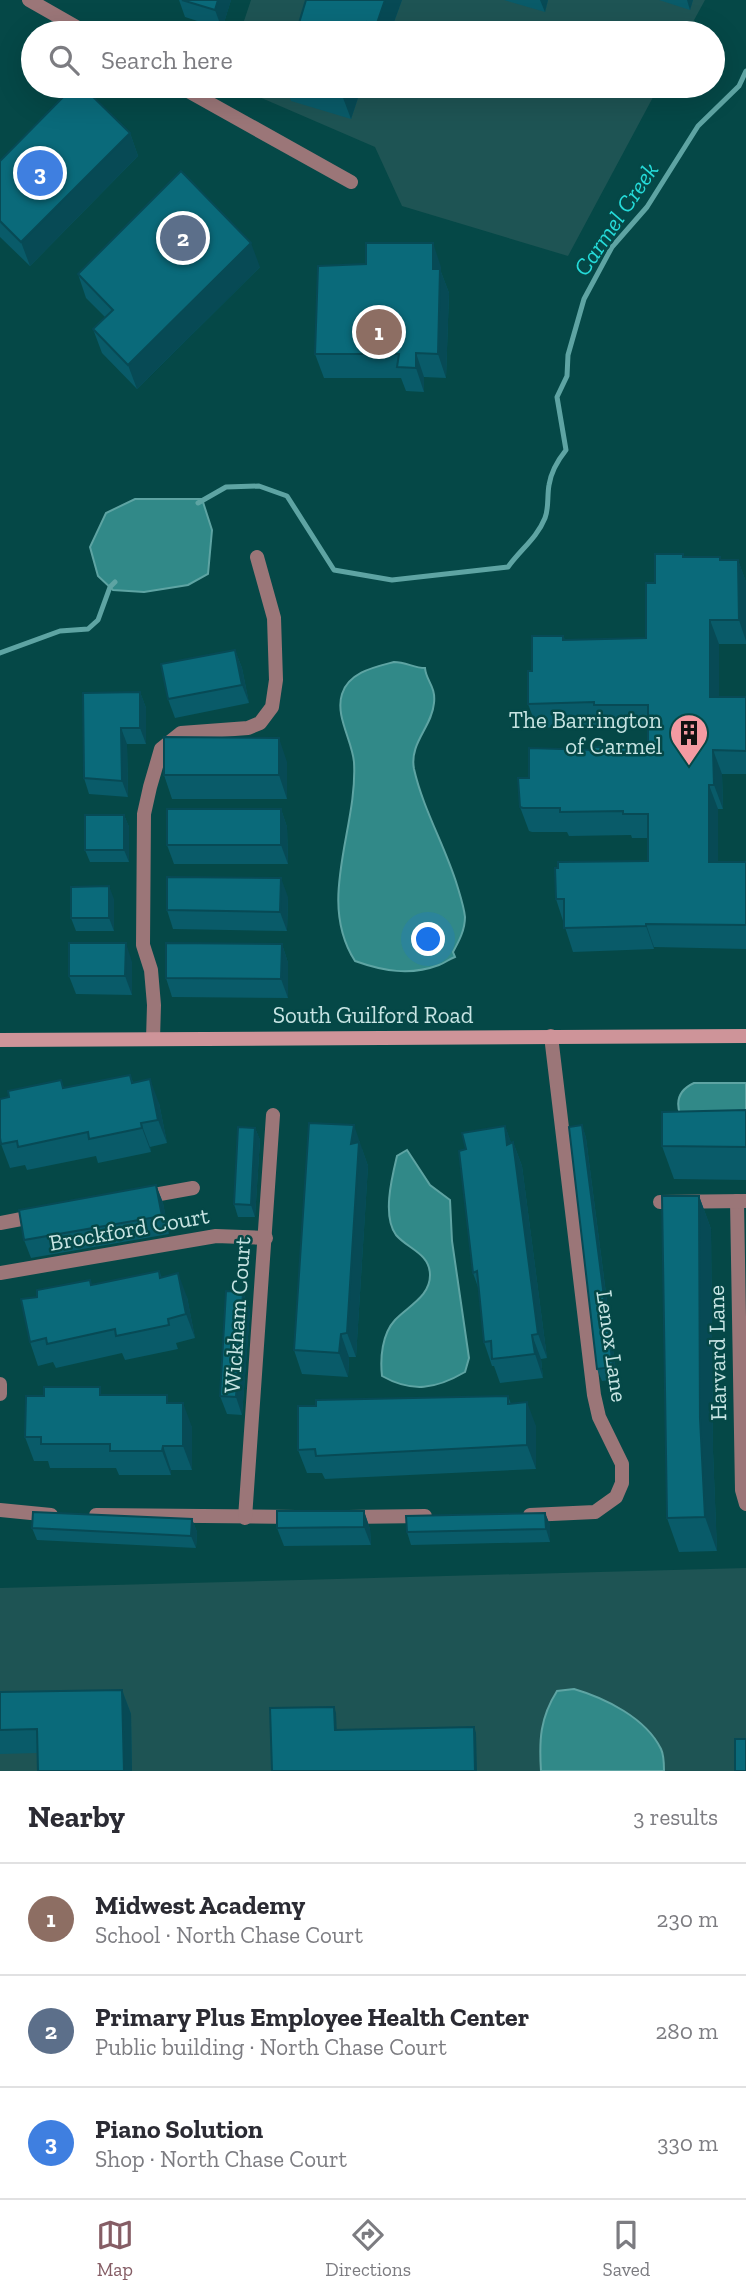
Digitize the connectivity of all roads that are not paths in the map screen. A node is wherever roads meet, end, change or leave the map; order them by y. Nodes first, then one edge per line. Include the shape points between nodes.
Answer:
1 (29, 0) edge
2 (66, 21) edge
3 (200, 98) edge
4 (351, 182) dead end
5 (257, 557) dead end
6 (551, 1036) junction
7 (746, 1036) edge
8 (153, 1039) junction
9 (0, 1040) edge
10 (273, 1115) dead end
11 (193, 1188) dead end
12 (127, 1200) edge
13 (741, 1201) edge
14 (660, 1202) edge
15 (49, 1214) edge
16 (0, 1223) edge
17 (266, 1238) junction
18 (0, 1273) edge
19 (0, 1384) edge
20 (0, 1394) edge
21 (746, 1504) edge
22 (0, 1510) edge
23 (515, 1515) edge
24 (435, 1516) edge
25 (245, 1518) junction

1 - 2 street
3 - 4 street
5 - 8 street via 274,618 272,707 260,723 248,728 181,733 161,748 144,814 143,946 151,970
6 - 7 main road, South Guilford Road
6 - 8 main road, South Guilford Road
6 - 23 street, Lenox Lane via 594,1395 623,1472 616,1497 595,1512
8 - 9 main road, South Guilford Road
10 - 17 street, Wickham Court
11 - 12 street, Brockford Court
13 - 14 street
13 - 21 street, Harvard Lane via 742,1490
15 - 16 street, Brockford Court
17 - 18 street, Brockford Court via 216,1236
17 - 25 street, Wickham Court
19 - 20 street
22 - 25 street
24 - 25 street

